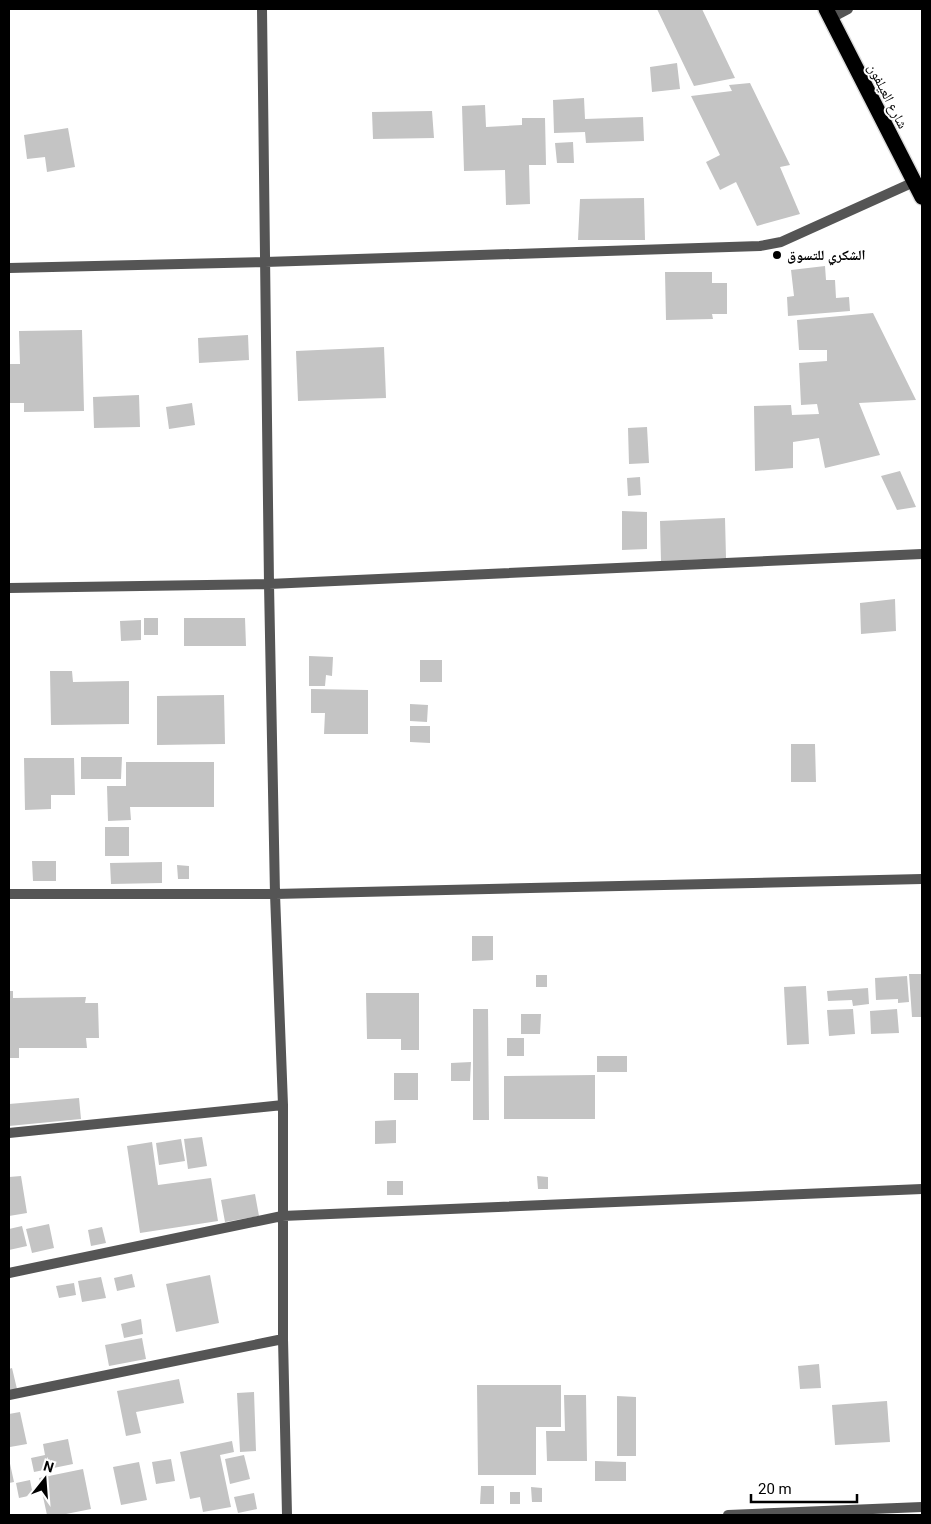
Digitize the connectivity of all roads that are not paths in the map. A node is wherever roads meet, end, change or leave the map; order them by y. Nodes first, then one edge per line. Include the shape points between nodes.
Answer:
1 (262, 9) edge
2 (848, 9) edge
3 (829, 13) edge
4 (914, 182) junction
5 (922, 197) edge
6 (265, 262) junction
7 (9, 268) edge
8 (922, 554) edge
9 (269, 584) junction
10 (9, 588) edge
11 (922, 879) edge
12 (9, 894) edge
13 (276, 894) junction
14 (283, 1105) junction
15 (9, 1133) edge
16 (922, 1189) edge
17 (282, 1216) junction
18 (9, 1273) edge
19 (283, 1338) junction
20 (9, 1395) edge
21 (922, 1507) edge
22 (287, 1515) edge
23 (728, 1515) edge

1 - 6 street
2 - 3 street
3 - 4 highway, شارع العيلفون
4 - 5 highway, شارع العيلفون
4 - 6 street via 782,242 760,246
6 - 7 street
6 - 9 street
8 - 9 street
9 - 10 street
9 - 13 street
11 - 13 street
12 - 13 street
13 - 14 street
14 - 15 street
14 - 17 street
16 - 17 street
17 - 18 street
17 - 19 street
19 - 20 street
19 - 22 street
21 - 23 street

